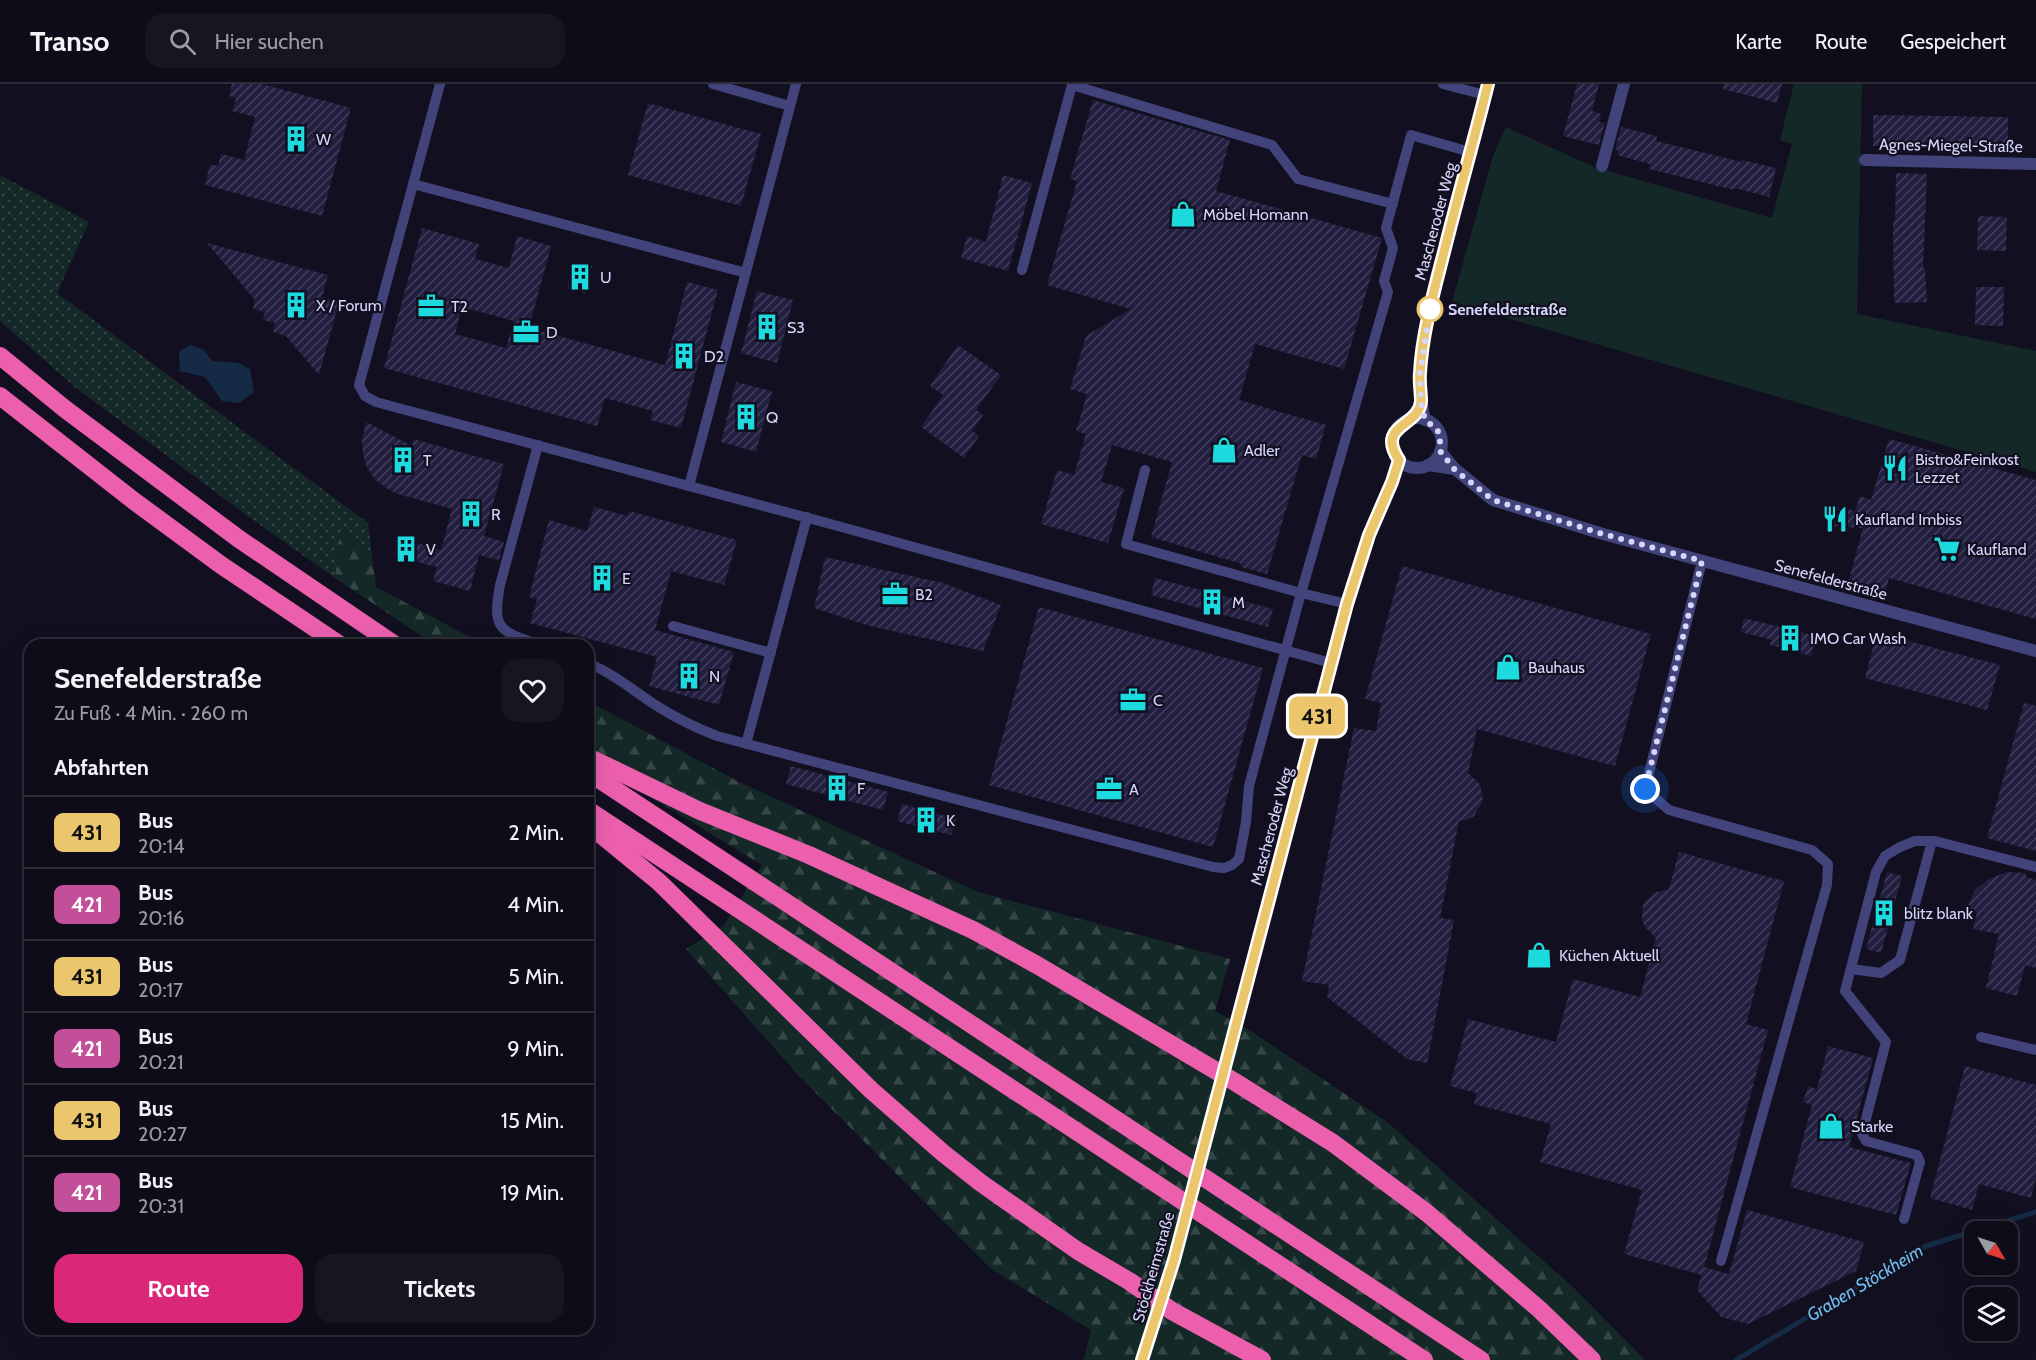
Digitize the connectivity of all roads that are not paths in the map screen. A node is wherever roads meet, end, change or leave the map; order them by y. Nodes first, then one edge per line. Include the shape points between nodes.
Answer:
1 (440, 84) edge
2 (712, 84) edge
3 (796, 84) edge
4 (1443, 84) edge
5 (1624, 84) edge
6 (1486, 89) edge
7 (790, 106) junction
8 (1470, 152) junction
9 (1865, 160) dead end
10 (2036, 164) edge
11 (1602, 166) dead end
12 (413, 184) junction
13 (1392, 204) junction
14 (1022, 270) dead end
15 (746, 273) junction
16 (0, 356) edge
17 (0, 396) edge
18 (1419, 419) junction
19 (538, 445) junction
20 (1440, 451) junction
21 (1402, 463) junction
22 (1428, 465) junction
23 (1145, 470) dead end
24 (1455, 470) junction
25 (689, 486) junction
26 (807, 517) junction
27 (1702, 561) junction
28 (1302, 593) junction
29 (1347, 604) junction
30 (673, 626) dead end
31 (331, 639) edge
32 (386, 639) edge
33 (519, 639) edge
34 (1287, 649) junction
35 (2036, 651) edge
36 (771, 653) junction
37 (1331, 663) junction
38 (594, 666) edge
39 (746, 744) junction
40 (594, 761) edge
41 (594, 776) edge
42 (594, 814) edge
43 (594, 829) edge
44 (1932, 841) junction
45 (2036, 867) edge
46 (1851, 969) junction
47 (1981, 1036) dead end
48 (2036, 1050) edge
49 (1222, 1076) junction
50 (1194, 1182) joint
51 (1904, 1219) dead end
52 (1721, 1261) dead end
53 (1161, 1303) junction
54 (1142, 1360) edge
55 (1262, 1360) edge
56 (1424, 1360) edge
57 (1481, 1360) edge
58 (1592, 1360) edge

1 - 12 lane
2 - 7 lane
3 - 7 lane
4 - 6 lane
5 - 11 street
6 - 8 street, Mascheroder Weg
7 - 15 lane
8 - 13 lane via 1411,135
8 - 18 street, Mascheroder Weg via 1432,298 1420,373
9 - 10 street, Agnes-Miegel-Straße
12 - 15 lane
12 - 19 lane via 359,385 365,396 376,402
13 - 14 lane via 1298,179 1272,145 1072,85
13 - 28 lane via 1386,228 1393,248 1384,281 1388,292
15 - 25 lane
16 - 32 highway via 239,539
17 - 31 highway via 211,558
18 - 20 street via 1437,429
18 - 21 street via 1400,425 1392,439
19 - 25 lane
19 - 33 lane via 497,605 497,622 505,632
20 - 22 street
20 - 24 street, Senefelderstraße
21 - 22 street via 1413,468
21 - 29 street, Mascheroder Weg via 1369,535
22 - 24 street, Senefelderstraße
23 - 28 lane via 1126,544
24 - 27 street, Senefelderstraße via 1493,500
25 - 26 lane
26 - 34 lane
26 - 36 lane
27 - 35 street, Senefelderstraße
27 - 52 lane via 1645,789 1669,810 1812,850 1828,864 1827,885
28 - 29 lane
28 - 34 lane
29 - 37 street, Mascheroder Weg
30 - 36 lane
34 - 37 lane
34 - 39 lane via 1249,786 1239,859 1224,868
36 - 39 lane
37 - 49 street, Mascheroder Weg
38 - 39 lane via 694,727
40 - 49 highway via 973,930
41 - 57 highway
42 - 56 highway
43 - 53 highway via 659,882 871,1090 943,1153 1078,1251
44 - 45 lane
44 - 46 lane via 1915,841 1885,856 1876,872
44 - 46 lane via 1900,960 1881,973
46 - 51 lane via 1845,990 1886,1042 1862,1134 1866,1141 1917,1155 1920,1162
47 - 48 lane
49 - 50 main road, Mascheroder Weg, bridge
49 - 58 highway via 1333,1143 1427,1213
50 - 53 main road, Stöckheimstraße, bridge
53 - 54 main road, Stöckheimstraße
53 - 55 highway

